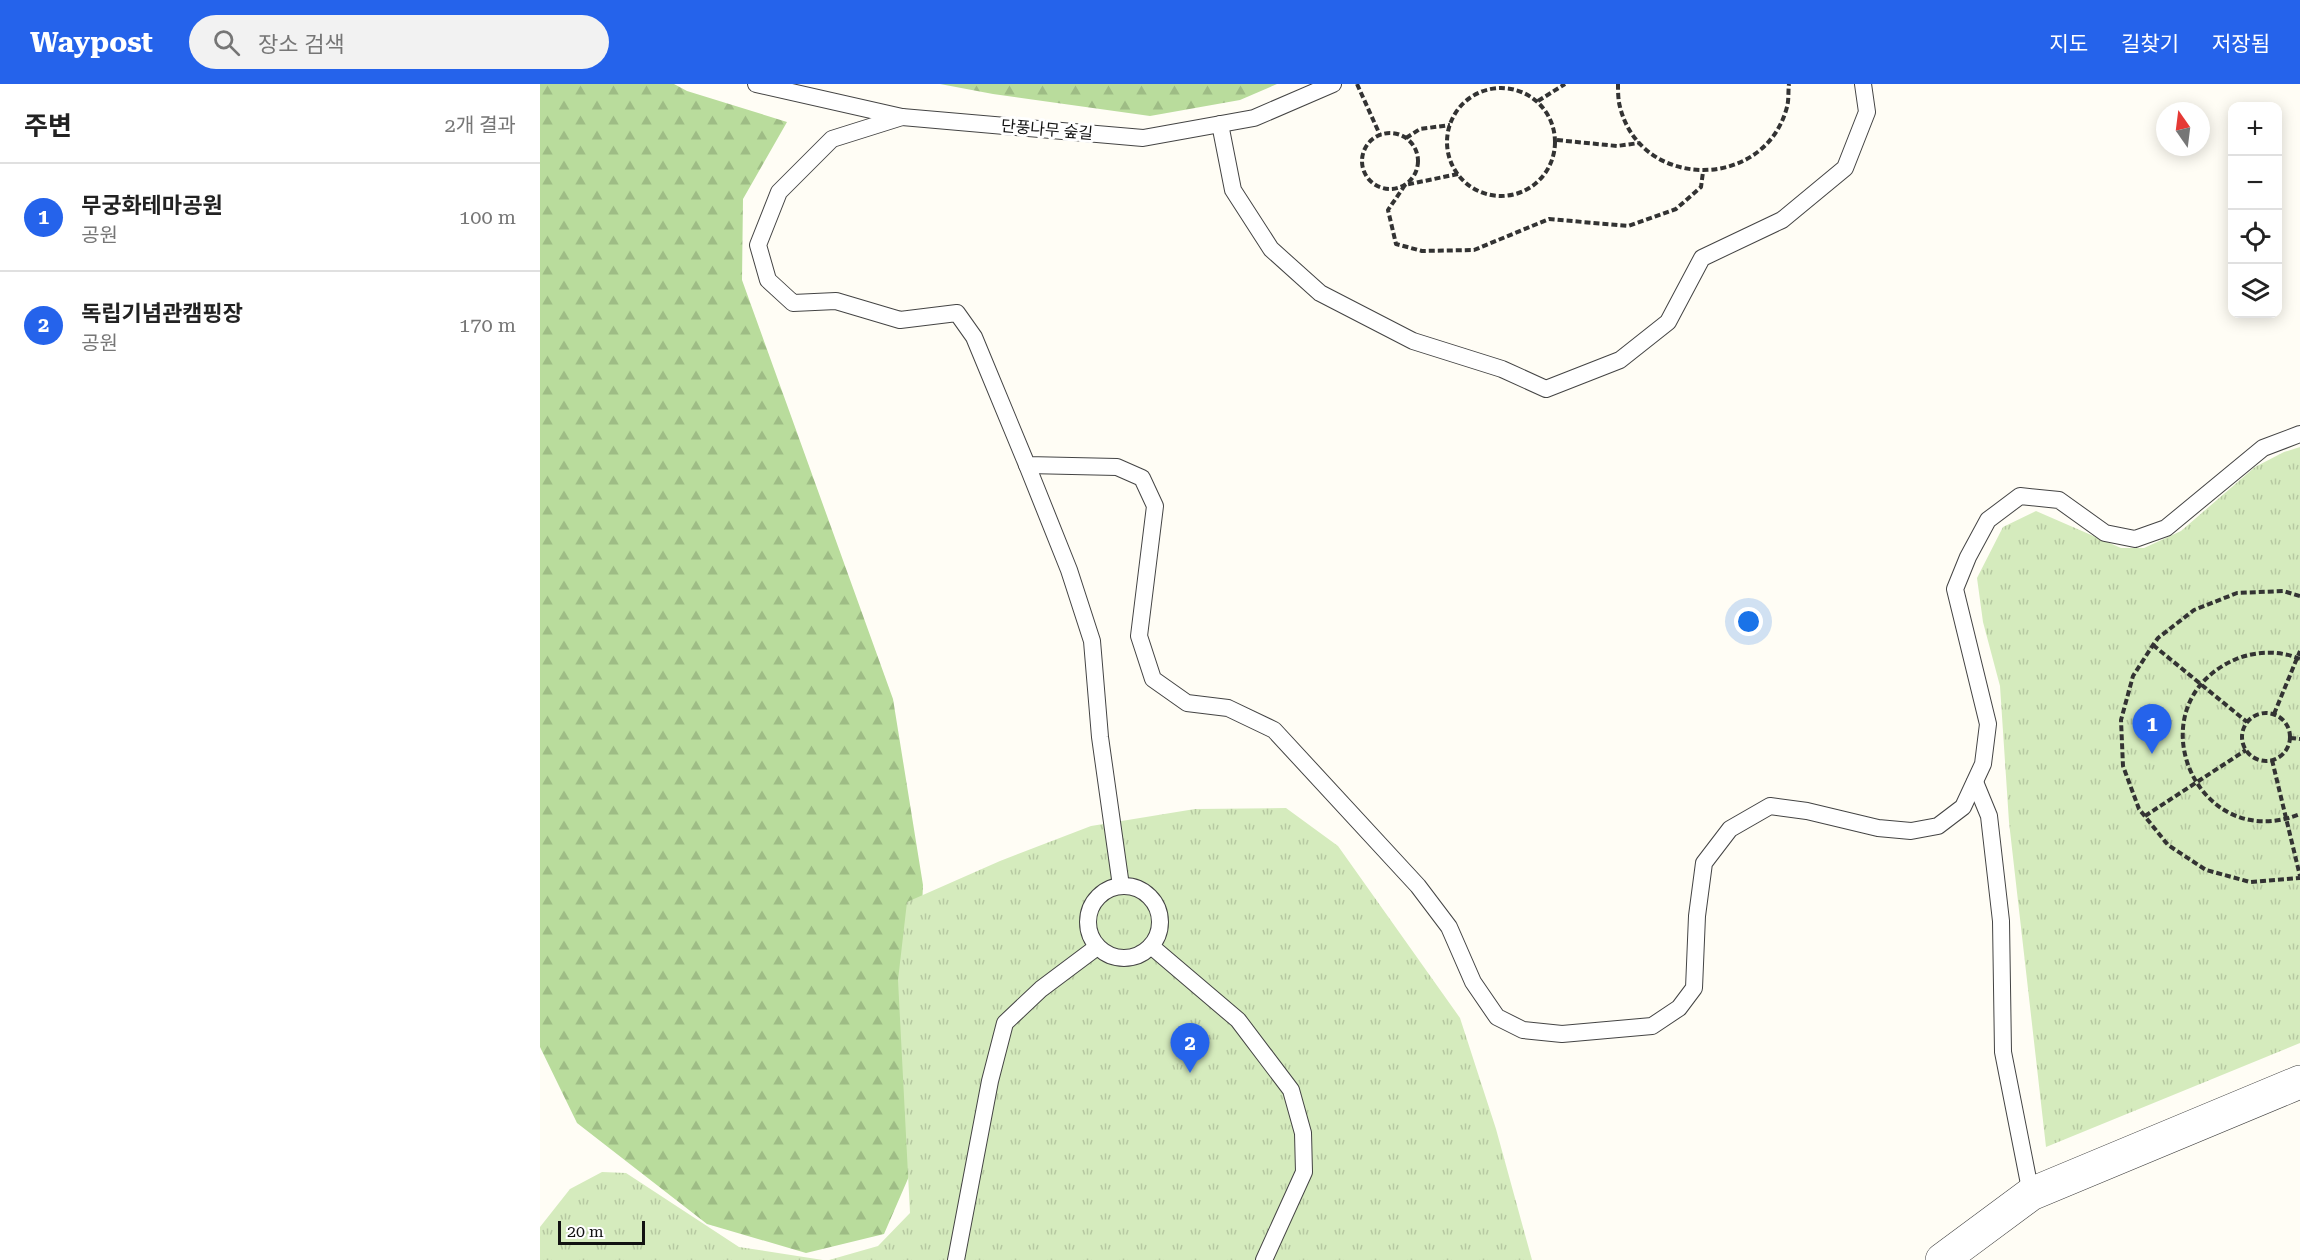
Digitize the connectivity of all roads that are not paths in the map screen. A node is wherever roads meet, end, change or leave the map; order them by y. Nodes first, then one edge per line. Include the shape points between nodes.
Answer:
1 (756, 84) edge
2 (1333, 84) edge
3 (1863, 84) edge
4 (902, 117) junction
5 (1220, 124) junction
6 (2300, 434) edge
7 (1028, 465) junction
8 (1975, 782) junction
9 (1121, 886) junction
10 (1151, 946) junction
11 (1097, 947) junction
12 (2300, 1082) edge
13 (2031, 1194) junction
14 (956, 1260) edge
15 (1264, 1260) edge
16 (1942, 1260) edge

1 - 4 lane, 단풍나무 숲길
2 - 5 lane, 단풍나무 숲길 via 1254,118
3 - 5 lane via 1867,112 1845,168 1782,220 1702,258 1668,322 1620,360 1546,389 1502,369 1413,341 1320,292 1271,249 1233,190
4 - 5 lane, 단풍나무 숲길 via 1143,138
4 - 7 lane via 832,139 779,192 758,245 768,280 793,303 836,301 900,320 957,313 975,337
6 - 8 lane via 2263,448 2166,528 2134,539 2105,533 2059,500 2020,496 1988,520 1955,589 1988,724 1983,765
7 - 8 lane via 1117,467 1142,478 1155,506 1139,636 1153,678 1187,703 1228,708 1274,730 1418,886 1449,927 1473,982 1497,1017 1523,1030 1562,1034 1652,1026 1679,1008 1694,988 1704,863 1730,829 1770,806 1911,831 1938,826 1963,807
7 - 9 lane via 1092,641 1100,737
8 - 13 lane via 1989,816 2001,921 2003,1052
9 - 10 lane via 1140,890 1158,908 1159,933
9 - 11 lane via 1104,892 1089,912 1090,937
10 - 11 lane via 1132,958 1107,955
10 - 15 lane via 1238,1020 1291,1090 1303,1133 1304,1172
11 - 14 lane via 1041,989 1005,1023
12 - 13 street
13 - 16 street

